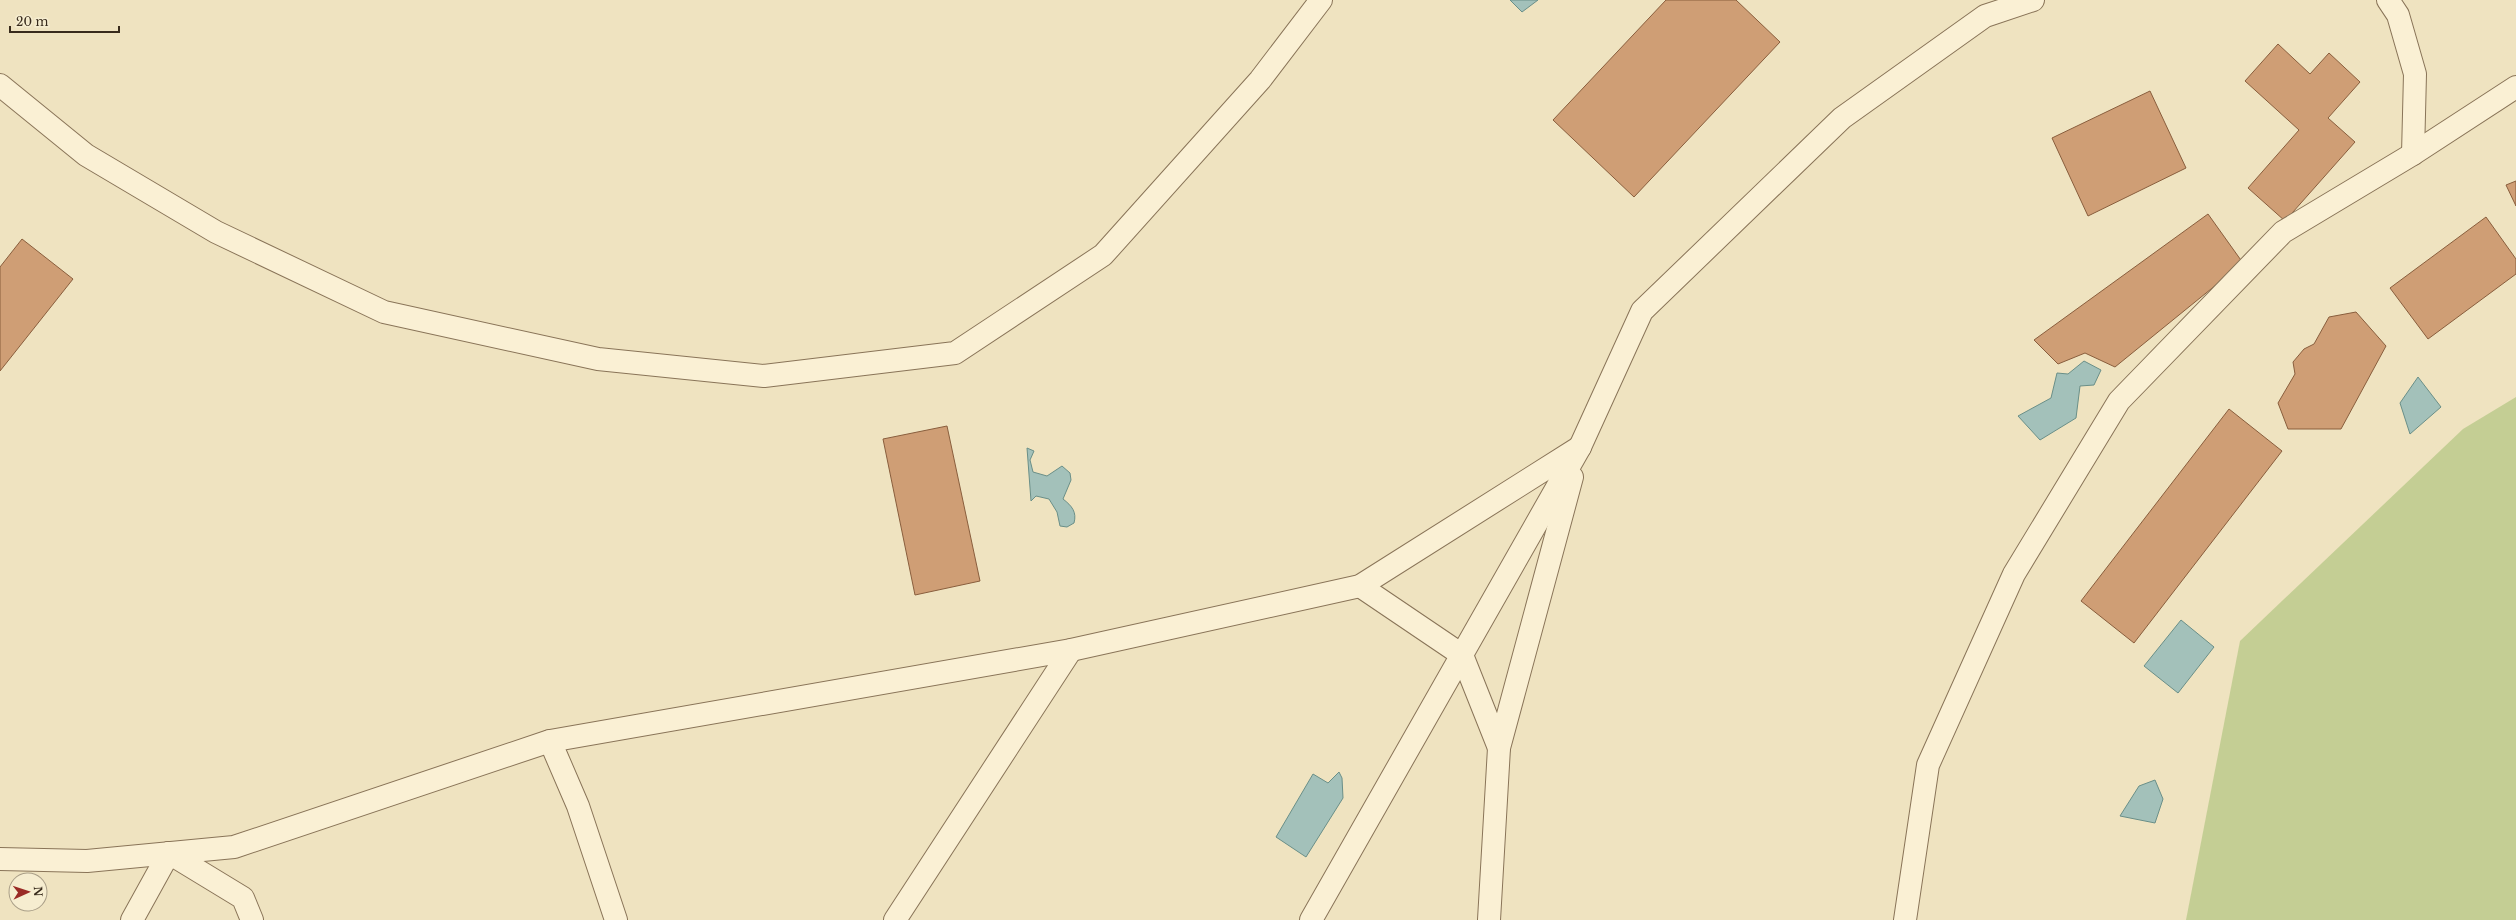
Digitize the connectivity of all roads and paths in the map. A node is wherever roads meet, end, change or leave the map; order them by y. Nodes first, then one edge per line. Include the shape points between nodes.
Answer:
1 (1321, 0) edge
2 (2033, 0) edge
3 (2388, 0) edge
4 (0, 85) edge
5 (2516, 87) edge
6 (11, 104) edge
7 (2413, 154) junction
8 (1580, 447) junction
9 (1360, 586) junction
10 (1071, 650) junction
11 (1462, 654) junction
12 (550, 741) junction
13 (1499, 748) junction
14 (169, 854) junction
15 (0, 859) edge
16 (132, 920) edge
17 (252, 920) edge
18 (616, 920) edge
19 (895, 920) edge
20 (1311, 920) edge
21 (1489, 920) edge
22 (1905, 920) edge

1 - 6 street via 1260,80 1103,255 955,353 764,376 598,359 384,312 216,232 86,154
2 - 8 street via 1985,16 1842,118 1642,311
3 - 7 street via 2398,15 2415,74
4 - 6 street
5 - 7 street
7 - 22 street via 2283,232 2119,401 2014,574 1928,765
8 - 9 street
8 - 11 street
8 - 13 street
9 - 10 street
9 - 11 street
10 - 12 street
10 - 19 street
11 - 13 street
11 - 20 street
12 - 14 street via 234,847
12 - 18 street via 578,806
13 - 21 street
14 - 15 street via 87,861
14 - 16 street
14 - 17 street via 243,898

